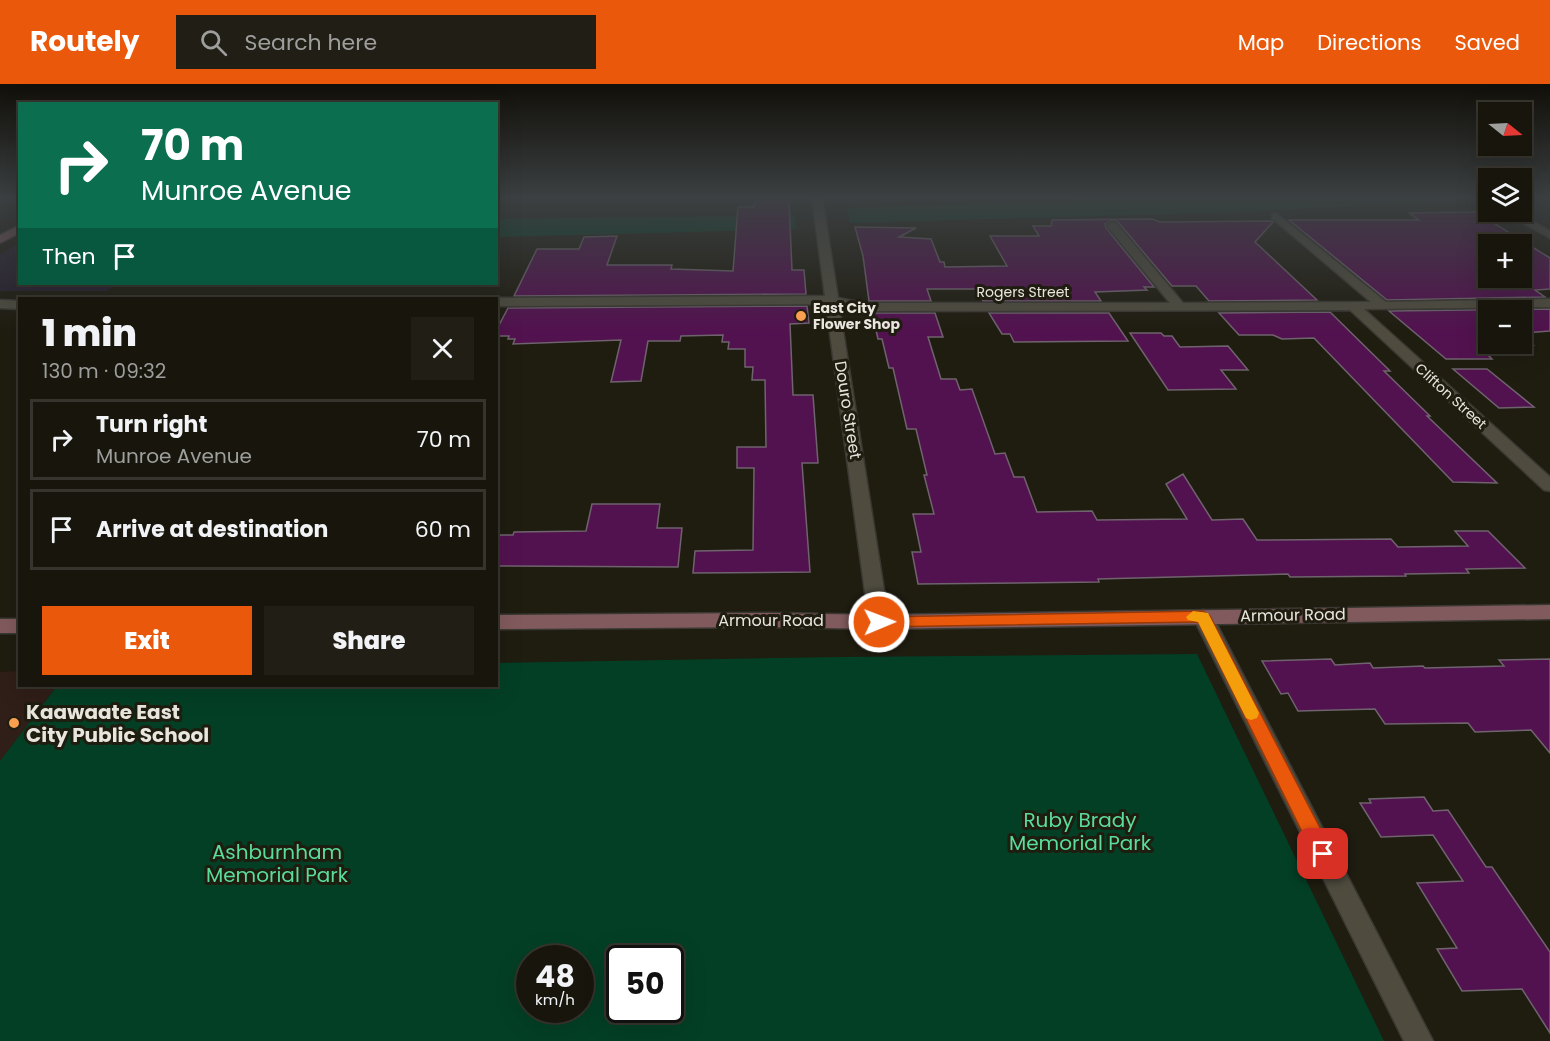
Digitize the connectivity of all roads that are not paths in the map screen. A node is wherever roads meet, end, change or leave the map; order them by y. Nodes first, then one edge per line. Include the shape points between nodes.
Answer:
1 (823, 242) edge
2 (1126, 242) edge
3 (1307, 242) edge
4 (831, 300) junction
5 (498, 302) edge
6 (1550, 303) edge
7 (0, 304) edge
8 (18, 305) edge
9 (1382, 305) junction
10 (1179, 306) junction
11 (1353, 306) junction
12 (1550, 486) edge
13 (1550, 612) edge
14 (1203, 616) junction
15 (498, 622) edge
16 (879, 622) junction
17 (0, 626) edge
18 (18, 626) edge
19 (1419, 1041) edge

1 - 4 street, Douro Street
2 - 10 street
3 - 9 street
4 - 5 street, Rogers Street
4 - 10 street, Rogers Street via 863,307
4 - 16 street, Douro Street
6 - 9 street, Rogers Street
7 - 8 street
9 - 11 street, Rogers Street
10 - 11 street, Rogers Street
11 - 12 street, Clifton Street
13 - 14 main road, Armour Road
14 - 16 main road, Armour Road
14 - 19 street
15 - 16 main road, Armour Road
17 - 18 main road

